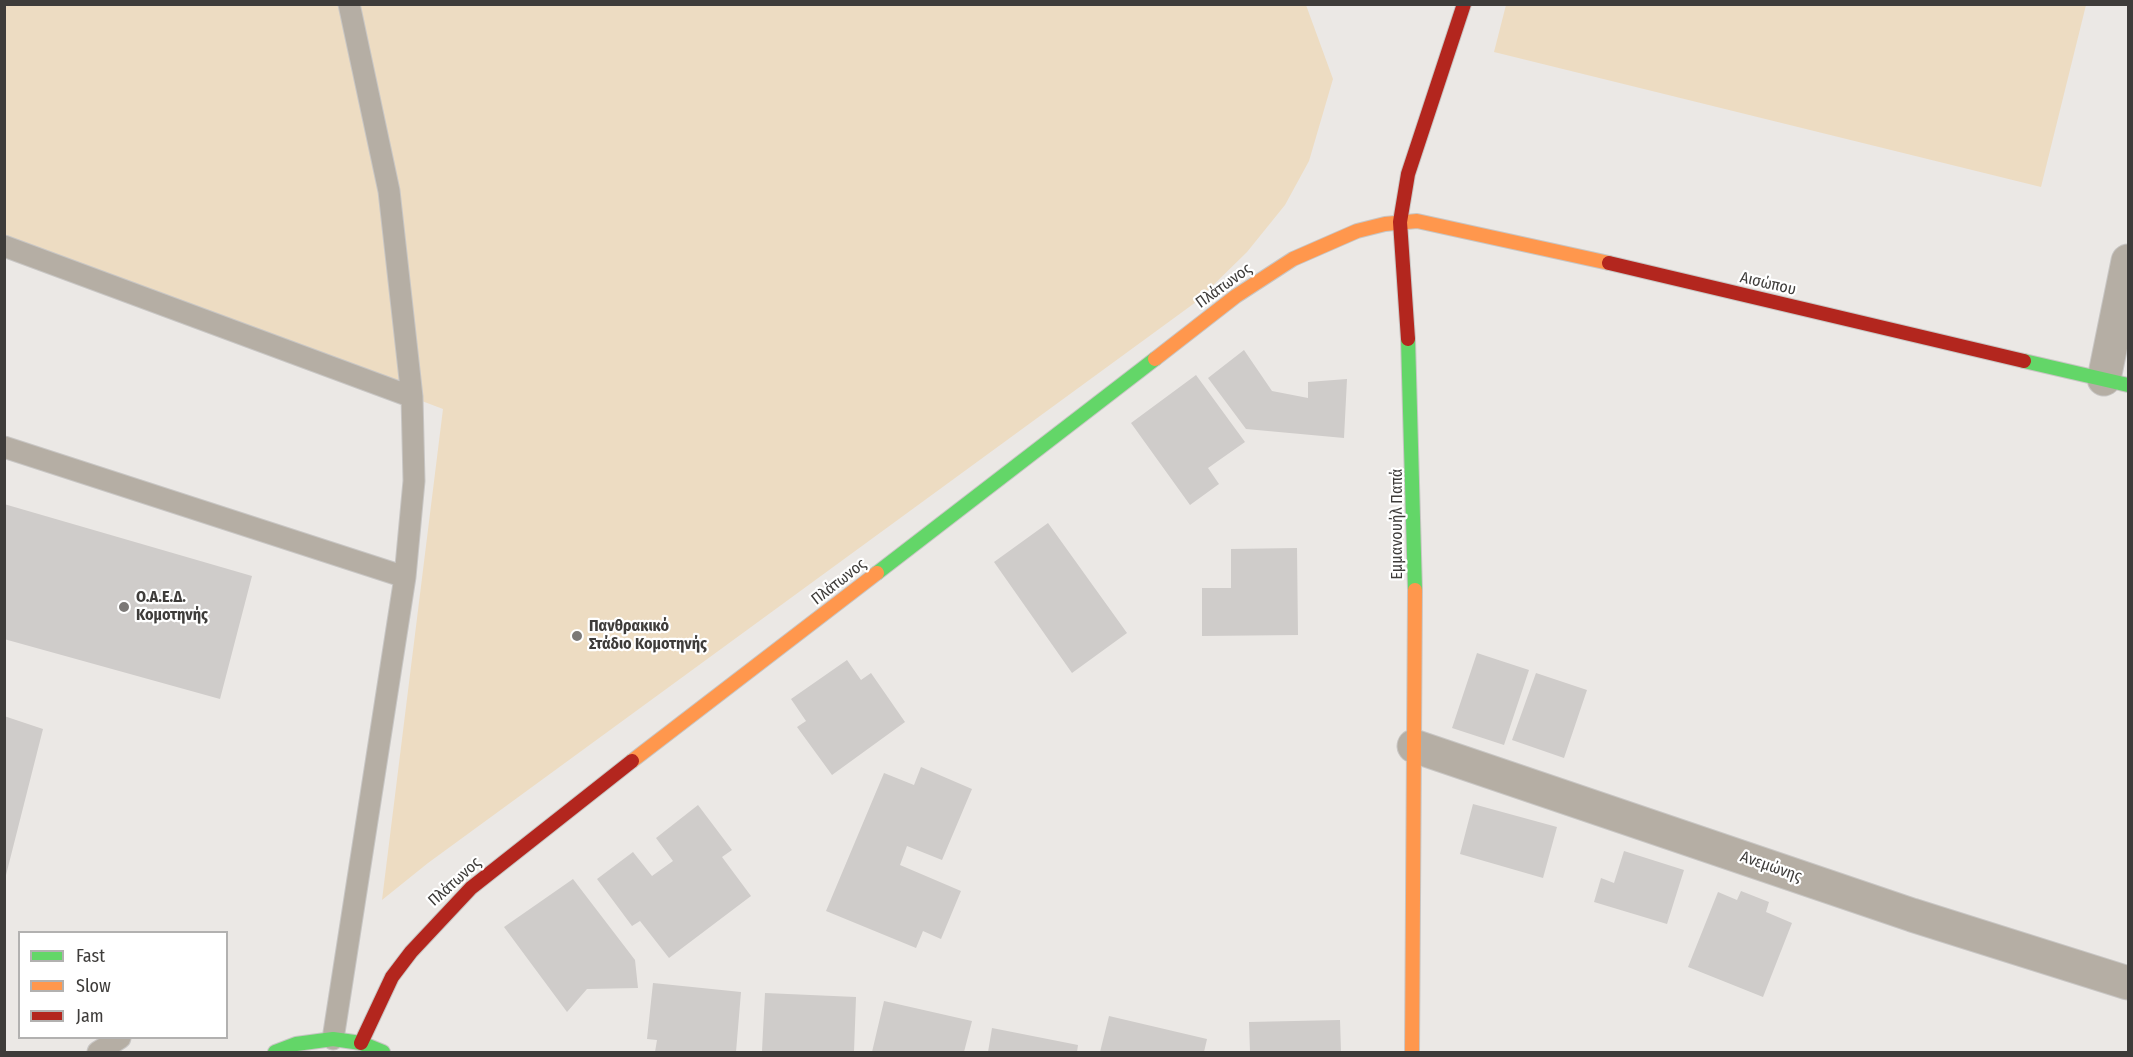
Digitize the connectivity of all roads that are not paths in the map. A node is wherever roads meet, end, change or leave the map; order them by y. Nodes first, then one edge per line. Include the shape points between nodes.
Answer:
1 (349, 4) edge
2 (1464, 4) edge
3 (1400, 222) junction
4 (4, 246) edge
5 (2128, 261) edge
6 (2116, 382) edge
7 (412, 397) junction
8 (4, 447) edge
9 (405, 577) junction
10 (1414, 746) junction
11 (2128, 983) edge
12 (119, 1039) edge
13 (333, 1039) junction
14 (361, 1043) junction
15 (98, 1053) edge
16 (275, 1053) edge
17 (383, 1053) edge
18 (1412, 1053) edge

1 - 7 lane via 389,191
2 - 3 street, Εμμανουήλ Παπά via 1408,174
3 - 6 street, Αισώπου via 1462,229
3 - 10 street, Εμμανουήλ Παπά via 1414,466
3 - 14 street, Πλάτωνος via 1357,231 1313,248 1236,296 512,854 465,895 411,952 392,976
4 - 7 lane
5 - 6 street
7 - 9 lane via 414,481
8 - 9 lane
9 - 13 lane
10 - 11 street, Ανεμώνης via 1912,915
10 - 18 street, Εμμανουήλ Παπά
12 - 15 lane
13 - 14 street
13 - 16 street via 296,1044
14 - 17 street

